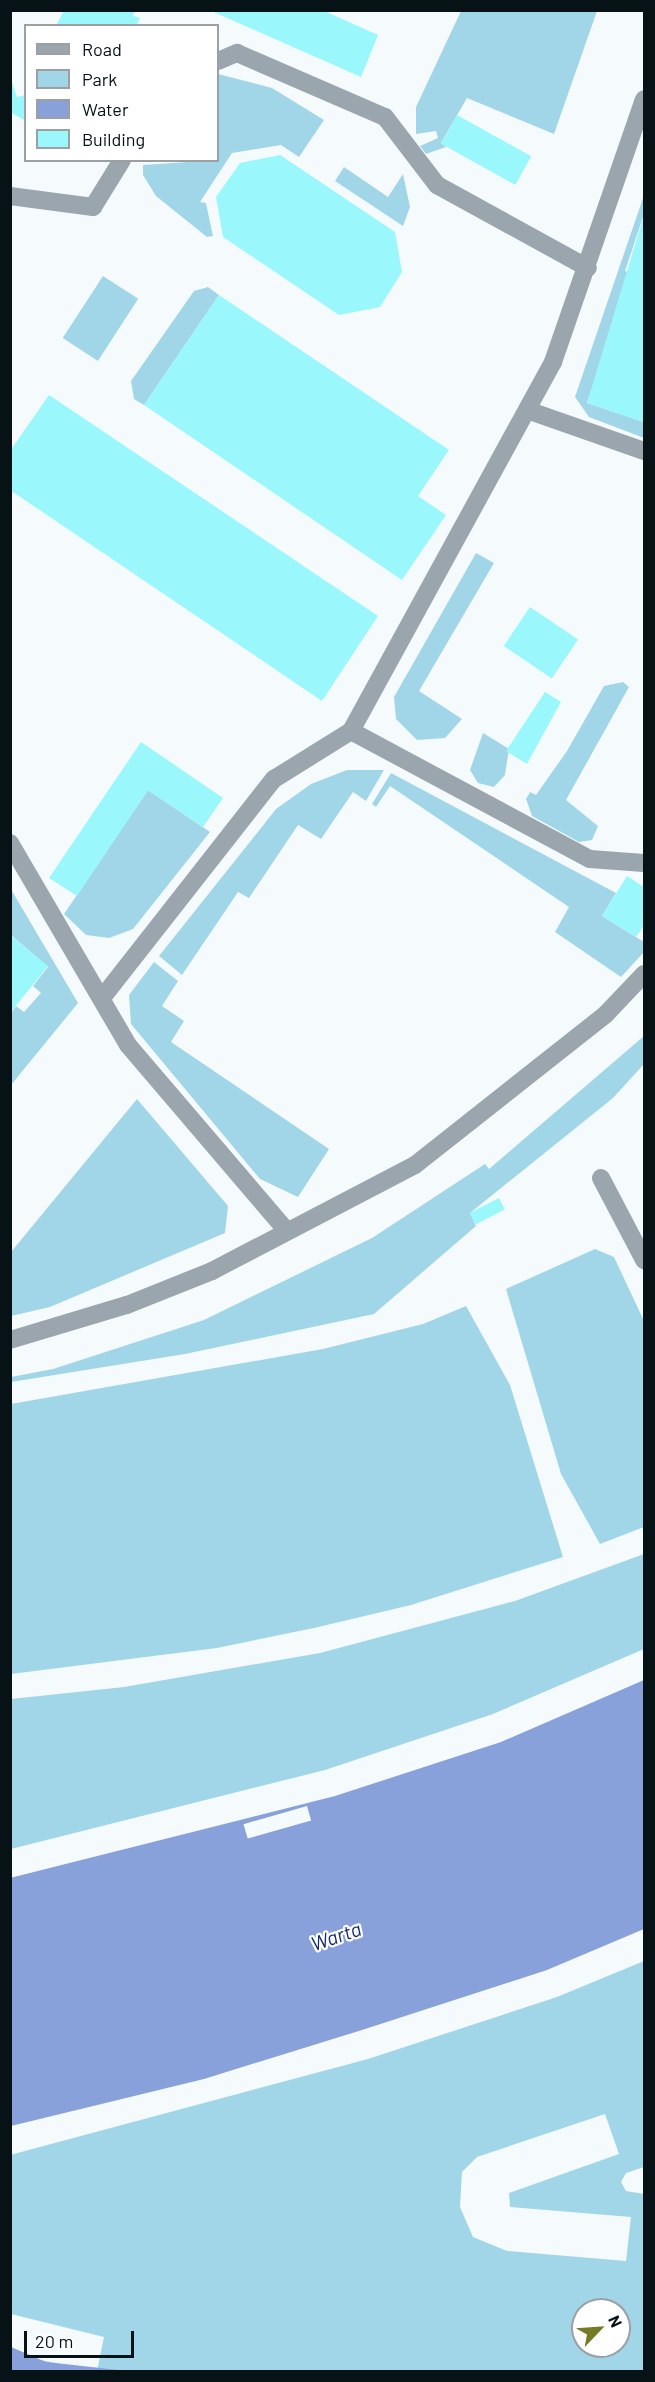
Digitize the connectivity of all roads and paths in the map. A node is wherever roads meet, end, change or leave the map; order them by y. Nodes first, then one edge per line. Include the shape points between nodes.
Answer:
1 (219, 61) edge
2 (645, 99) edge
3 (121, 162) edge
4 (10, 196) edge
5 (588, 268) junction
6 (527, 410) junction
7 (645, 451) edge
8 (351, 731) junction
9 (10, 843) edge
10 (645, 863) edge
11 (645, 974) edge
12 (102, 998) junction
13 (601, 1178) dead end
14 (286, 1230) junction
15 (645, 1260) edge
16 (10, 1340) edge

1 - 5 street via 237,53 386,117 437,185
2 - 5 street
3 - 4 street via 93,207
5 - 6 street via 553,362
6 - 7 street
6 - 8 street
8 - 10 street via 590,859
8 - 12 street via 274,778
9 - 12 street
11 - 14 street via 606,1014 415,1164
12 - 14 street via 128,1045
13 - 15 street
14 - 16 street via 212,1270 127,1305

